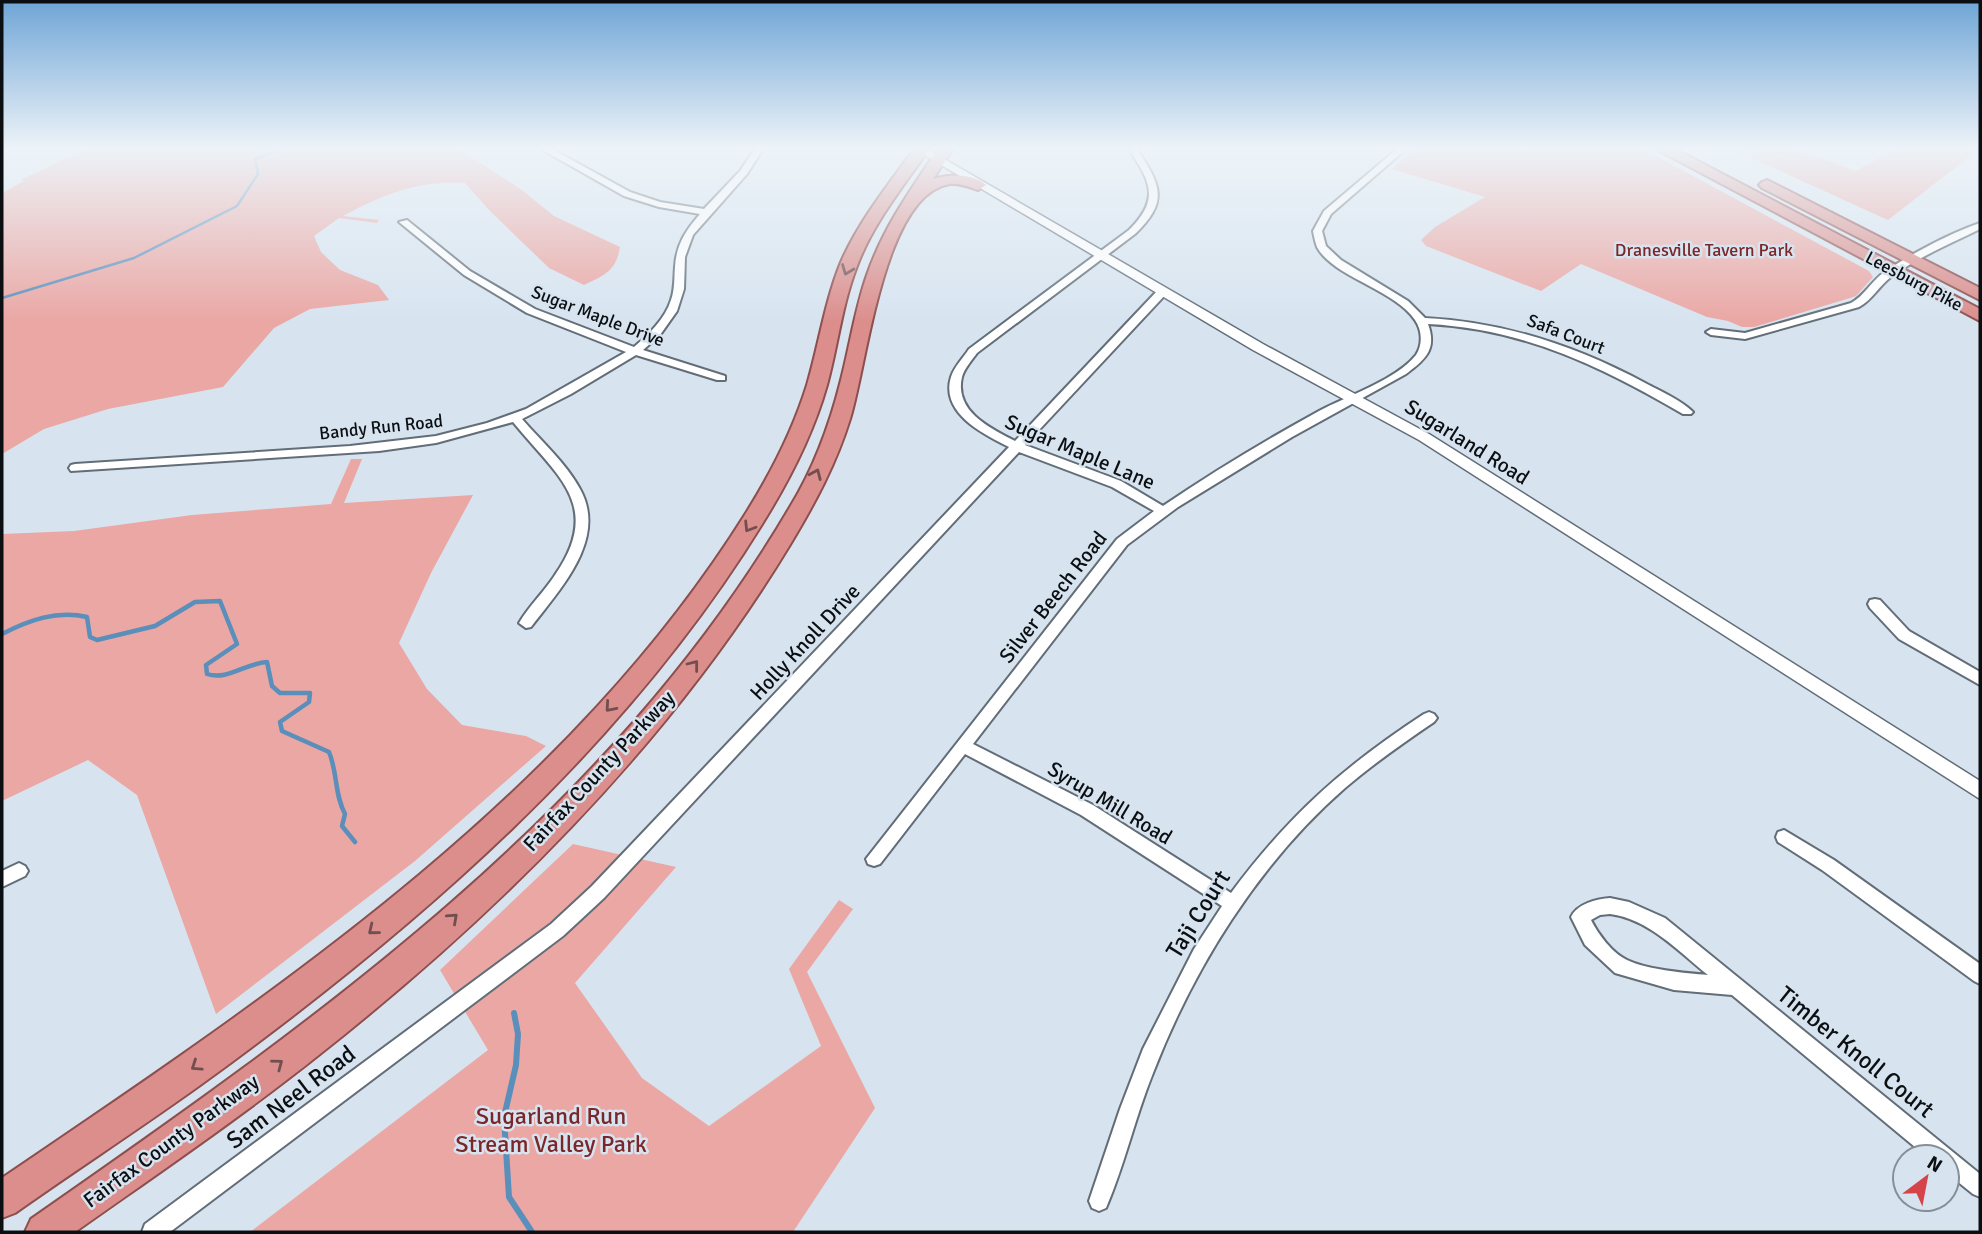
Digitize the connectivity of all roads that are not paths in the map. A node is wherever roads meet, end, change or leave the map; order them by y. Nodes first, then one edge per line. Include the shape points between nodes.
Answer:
1 (674, 207) edge
2 (711, 207) edge
3 (884, 207) edge
4 (1016, 207) edge
5 (1153, 207) edge
6 (1335, 207) edge
7 (1772, 207) edge
8 (1810, 207) edge
9 (908, 208) edge
10 (706, 212) junction
11 (404, 222) dead end
12 (1980, 226) edge
13 (1100, 255) junction
14 (1913, 260) junction
15 (1895, 272) junction
16 (1163, 291) junction
17 (1980, 295) edge
18 (1980, 316) edge
19 (1422, 321) junction
20 (1711, 332) dead end
21 (636, 350) junction
22 (721, 377) dead end
23 (1352, 397) junction
24 (1688, 412) dead end
25 (514, 418) junction
26 (1018, 446) junction
27 (75, 468) dead end
28 (1163, 512) junction
29 (1875, 604) dead end
30 (526, 622) dead end
31 (1980, 680) edge
32 (1429, 718) dead end
33 (963, 746) junction
34 (1980, 791) edge
35 (1784, 837) dead end
36 (874, 859) dead end
37 (19, 871) dead end
38 (2, 879) edge
39 (1232, 903) junction
40 (1980, 975) edge
41 (1736, 987) junction
42 (460, 1004) joint
43 (1927, 1143) edge
44 (1961, 1171) edge
45 (1980, 1187) edge
46 (2, 1200) edge
47 (1099, 1201) dead end
48 (44, 1232) edge
49 (153, 1232) edge

1 - 10 street
2 - 10 street, Bandy Run Road
3 -> 46 highway, Fairfax County Parkway via 854,253 811,402 766,498 717,576 602,716 473,843 389,917 210,1058
4 - 13 street, Sugarland Road
5 - 13 street, Sugar Maple Lane via 1146,220
6 - 19 street via 1321,220 1317,233 1322,248 1335,261 1394,295
7 - 15 highway, Leesburg Pike
8 - 14 highway, Leesburg Pike
48 -> 9 highway, Fairfax County Parkway via 343,1014 491,883 618,757 759,577 802,507 846,398 879,263
10 - 21 street, Bandy Run Road via 681,251 676,305 662,327
11 - 21 street, Sugar Maple Drive via 508,300
12 - 14 street
13 - 16 street, Sugarland Road
13 - 26 street, Sugar Maple Lane via 973,351 960,369 957,397 968,418 989,435
14 - 15 street
14 - 17 highway, Leesburg Pike
15 - 18 highway, Leesburg Pike
15 - 20 street via 1854,305 1745,336
16 - 23 street, Sugarland Road
16 - 26 street, Holly Knoll Drive
19 - 23 street, Silver Beech Road via 1427,339 1420,356
19 - 24 street, Safa Court via 1476,323 1538,340 1629,378
21 - 22 street, Sugar Maple Drive
21 - 25 street, Bandy Run Road via 552,401
23 - 28 street, Silver Beech Road
23 - 34 street, Sugarland Road via 1459,458
25 - 27 street, Bandy Run Road via 410,444
25 - 30 street via 574,489 583,514 573,557
26 - 28 street, Sugar Maple Lane via 1109,481
26 - 42 street, Holly Knoll Drive via 597,892 557,930
28 - 33 street, Silver Beech Road via 1108,558
29 - 31 street via 1904,635
32 - 39 street, Taji Court via 1317,803 1264,859
33 - 36 street, Silver Beech Road
33 - 39 street, Syrup Mill Road via 1087,810
35 - 40 street
37 - 38 street
39 - 47 street, Taji Court via 1210,935 1149,1058
41 - 41 street, Timber Knoll Court via 1659,923 1618,906 1592,907 1580,917 1591,939 1621,967 1674,981
41 - 43 street, Timber Knoll Court
42 - 49 street, Sam Neel Road
44 - 45 street, Timber Knoll Court

